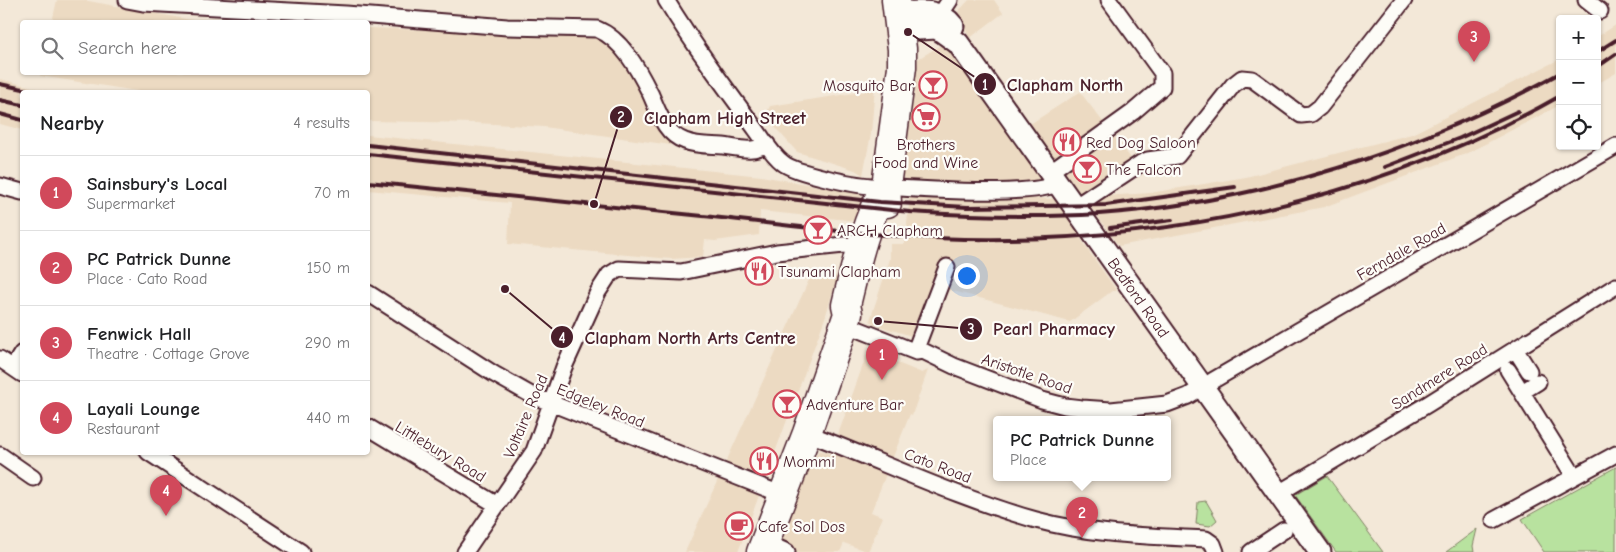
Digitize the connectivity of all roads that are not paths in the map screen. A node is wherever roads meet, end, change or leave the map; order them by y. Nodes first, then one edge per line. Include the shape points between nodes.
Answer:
1 (127, 0) edge
2 (666, 0) edge
3 (1109, 0) edge
4 (1404, 0) edge
5 (1586, 0) edge
6 (945, 7) edge
7 (1600, 11) dead end
8 (898, 14) edge
9 (958, 43) junction
10 (767, 144) junction
11 (1616, 146) edge
12 (1056, 177) junction
13 (0, 186) edge
14 (886, 186) junction
15 (20, 191) edge
16 (1076, 206) junction
17 (862, 247) junction
18 (947, 267) dead end
19 (1616, 286) edge
20 (370, 294) edge
21 (846, 319) junction
22 (1515, 349) junction
23 (915, 351) junction
24 (0, 359) edge
25 (1508, 370) dead end
26 (18, 371) edge
27 (1203, 387) junction
28 (1522, 392) junction
29 (552, 404) junction
30 (370, 428) edge
31 (807, 433) junction
32 (1616, 454) edge
33 (0, 455) edge
34 (153, 455) edge
35 (1574, 476) junction
36 (33, 478) dead end
37 (1292, 484) junction
38 (770, 491) junction
39 (497, 505) junction
40 (1494, 520) dead end
41 (1284, 530) dead end
42 (771, 549) edge
43 (301, 552) edge
44 (465, 552) edge
45 (1216, 552) edge
46 (1250, 552) edge
47 (1320, 552) edge

1 - 10 street via 506,26 597,29 607,33 623,48 649,91 662,121 678,138 695,144 757,150
2 - 10 street via 698,50
3 - 12 street via 1162,73 1162,87
4 - 16 street via 1326,100 1311,114 1301,116 1252,79 1242,78 1177,156 1141,163
5 - 7 street
6 - 8 main road, Bedford Road
6 - 9 main road, Bedford Road
8 - 9 main road, Bedford Road via 937,28
8 - 14 highway via 902,67
9 - 12 main road, Bedford Road
10 - 14 street via 789,167 870,186
11 - 27 street, Ferndale Road
12 - 14 street via 1048,189 980,191
12 - 16 main road, Bedford Road
13 - 15 street
14 - 17 highway
14 - 21 highway via 885,222 859,306
16 - 27 main road, Bedford Road
17 - 21 highway via 846,305
17 - 29 street, Voltaire Road via 844,245 777,252 681,272 613,271 591,307
18 - 23 street
19 - 22 street, Sandmere Road
20 - 29 street, Edgeley Road via 494,374
21 - 23 street, Aristotle Road
21 - 31 highway
22 - 28 street via 1534,376
22 - 37 street, Sandmere Road
23 - 27 street, Aristotle Road via 923,351 954,366 1065,406 1111,410 1149,407 1188,396
24 - 26 street
25 - 28 street
27 - 37 main road, Bedford Road
28 - 35 street
29 - 38 street, Edgeley Road
29 - 39 street, Voltaire Road via 534,450
30 - 39 street, Littlebury Road
31 - 38 highway
31 - 45 street, Cato Road via 988,504 1035,519 1085,530 1206,539
32 - 35 street
33 - 36 street
34 - 43 street
35 - 40 street
37 - 47 main road, Bedford Road
38 - 42 highway
39 - 44 street, Voltaire Road
41 - 46 street

